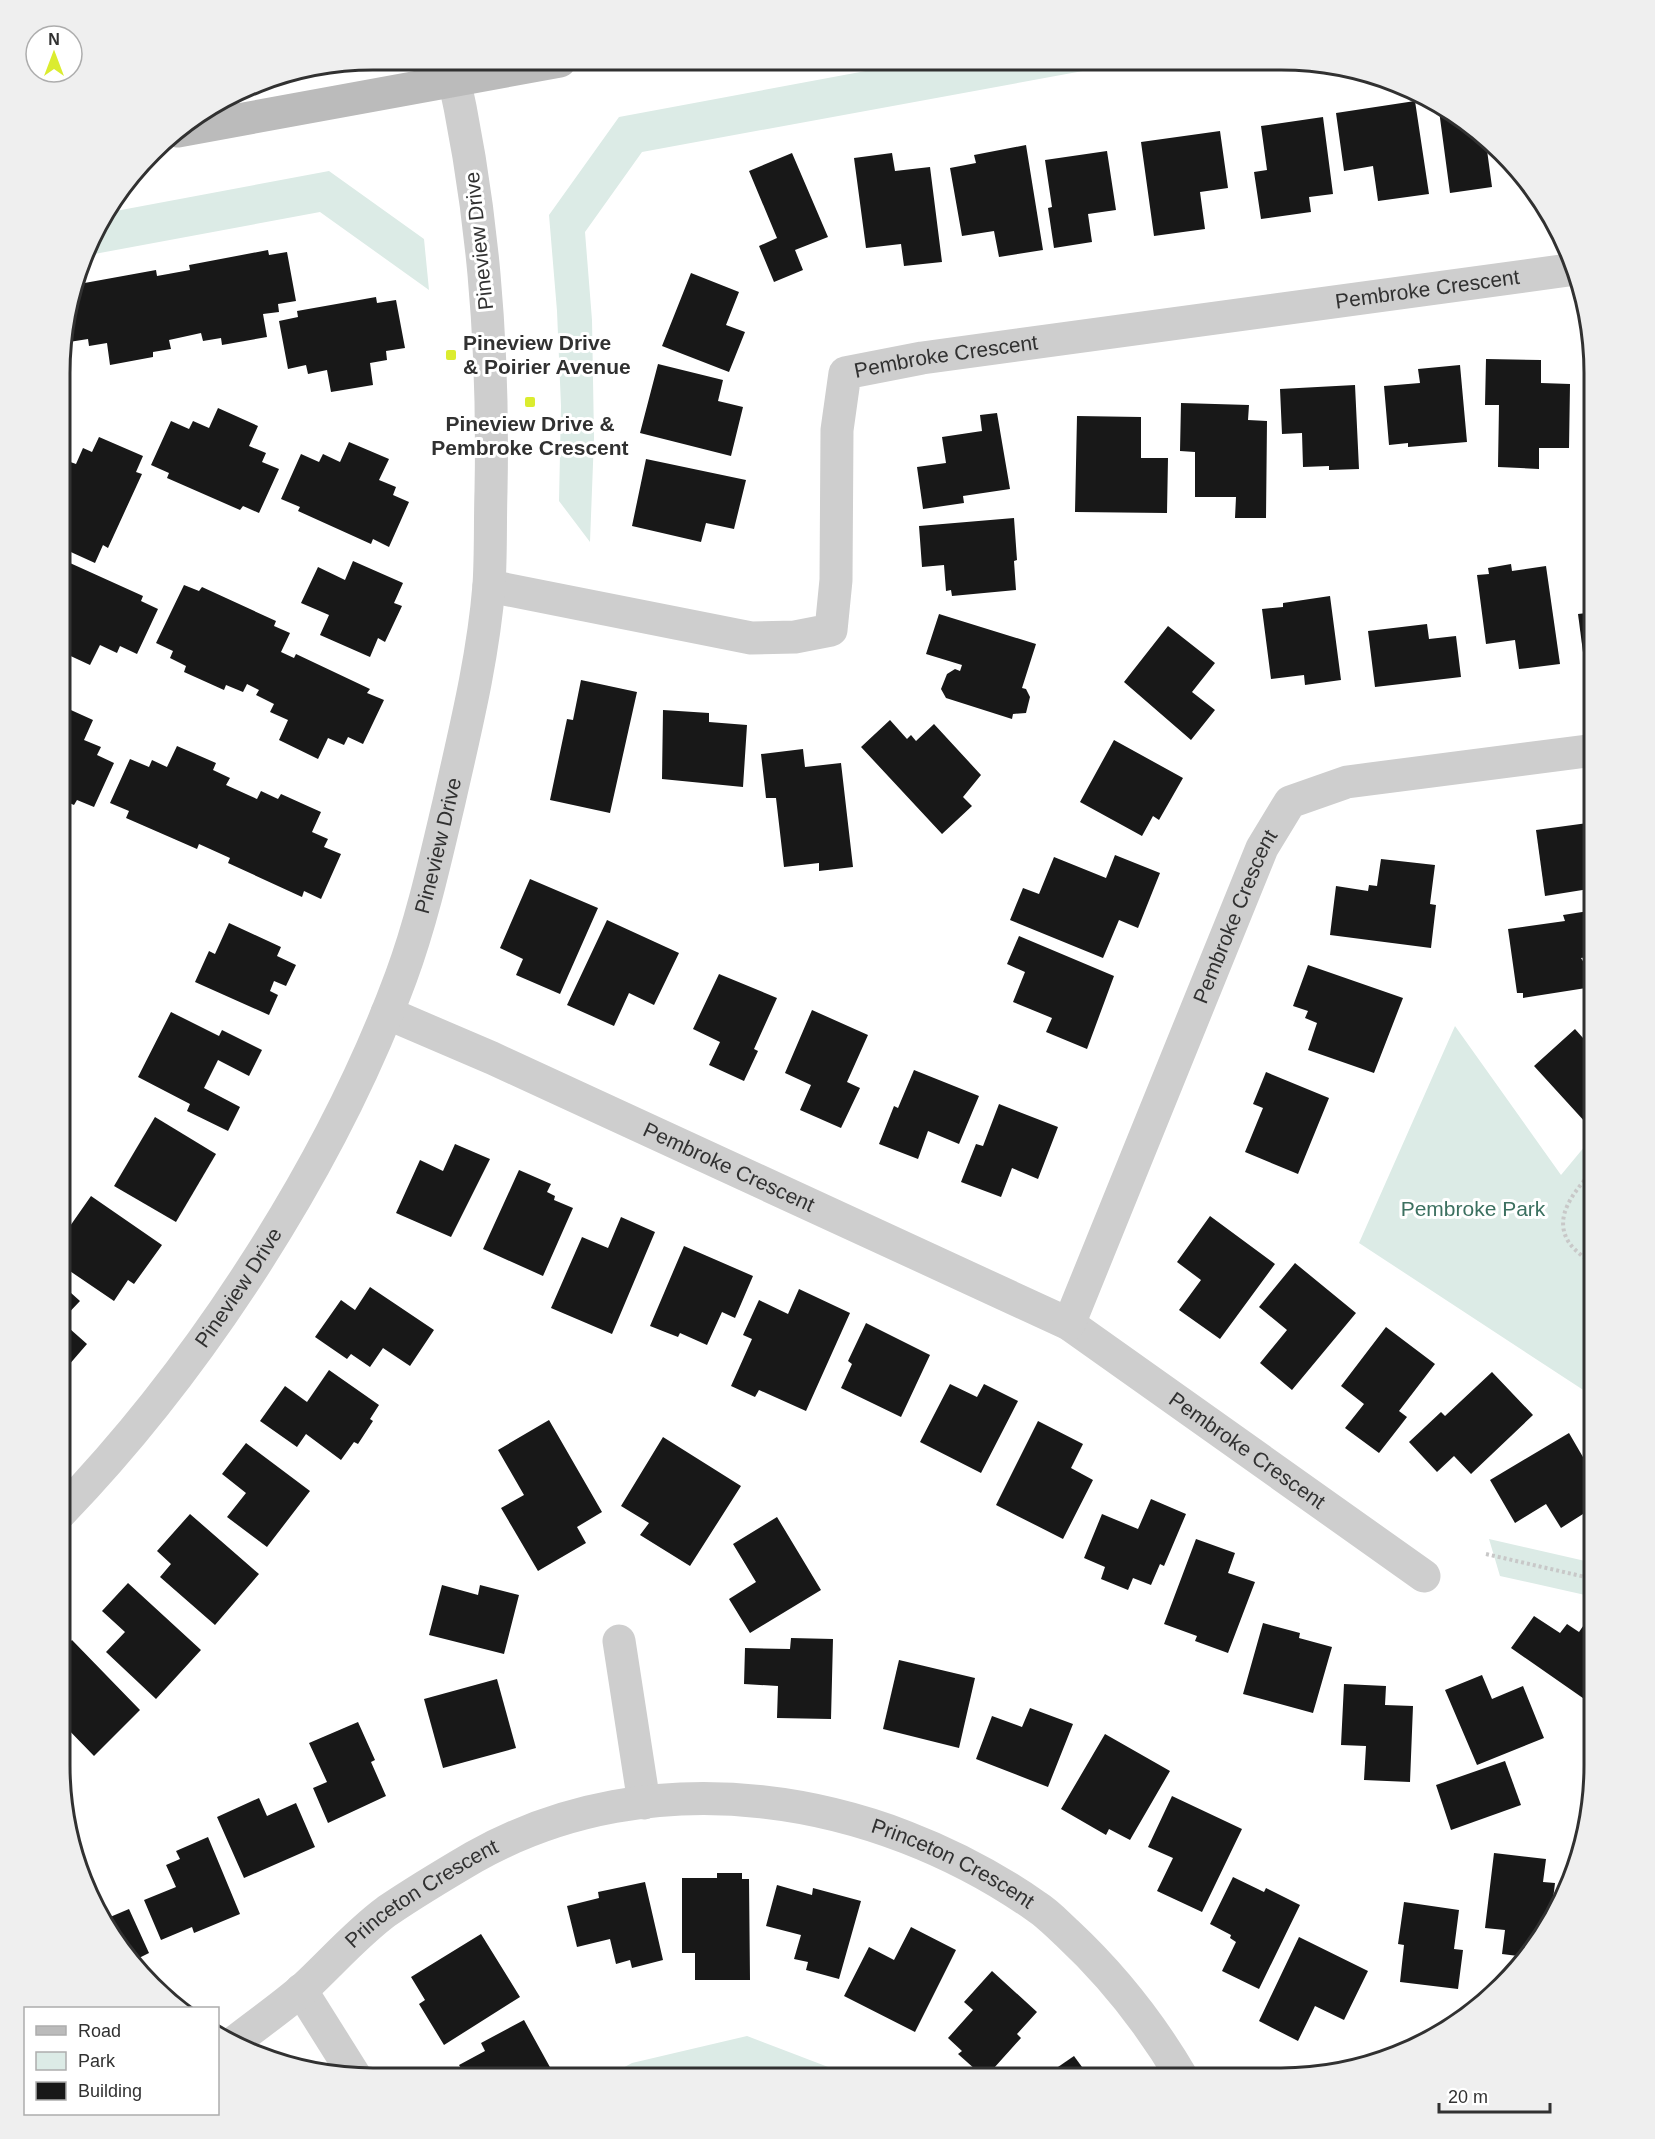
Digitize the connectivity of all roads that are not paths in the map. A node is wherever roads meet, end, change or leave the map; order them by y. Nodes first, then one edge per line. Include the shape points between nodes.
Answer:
1 (452, 70) edge
2 (199, 126) edge
3 (1566, 270) edge
4 (489, 586) junction
5 (1584, 751) edge
6 (387, 1013) junction
7 (1069, 1324) junction
8 (70, 1501) edge
9 (1424, 1576) dead end
10 (619, 1641) dead end
11 (644, 1803) junction
12 (301, 1990) junction
13 (240, 2038) edge
14 (350, 2068) edge
15 (1176, 2068) edge

1 - 2 main road
1 - 4 street, Pineview Drive via 483,243 493,397
3 - 4 street, Pembroke Crescent via 922,358 845,373 837,430 836,580 831,630 795,637 751,638
4 - 6 street, Pineview Drive via 473,698 425,902
5 - 7 street, Pembroke Crescent via 1347,782 1290,802 1262,848
6 - 7 street, Pembroke Crescent
6 - 8 street, Pineview Drive via 335,1126 253,1266 162,1393
7 - 9 street, Pembroke Crescent
10 - 11 street
11 - 12 street, Princeton Crescent via 557,1822 475,1856 386,1912
11 - 15 street, Princeton Crescent via 698,1798 796,1805 883,1827 965,1864 1038,1907 1100,1964 1137,2009
12 - 13 street, Princeton Crescent
12 - 14 street

